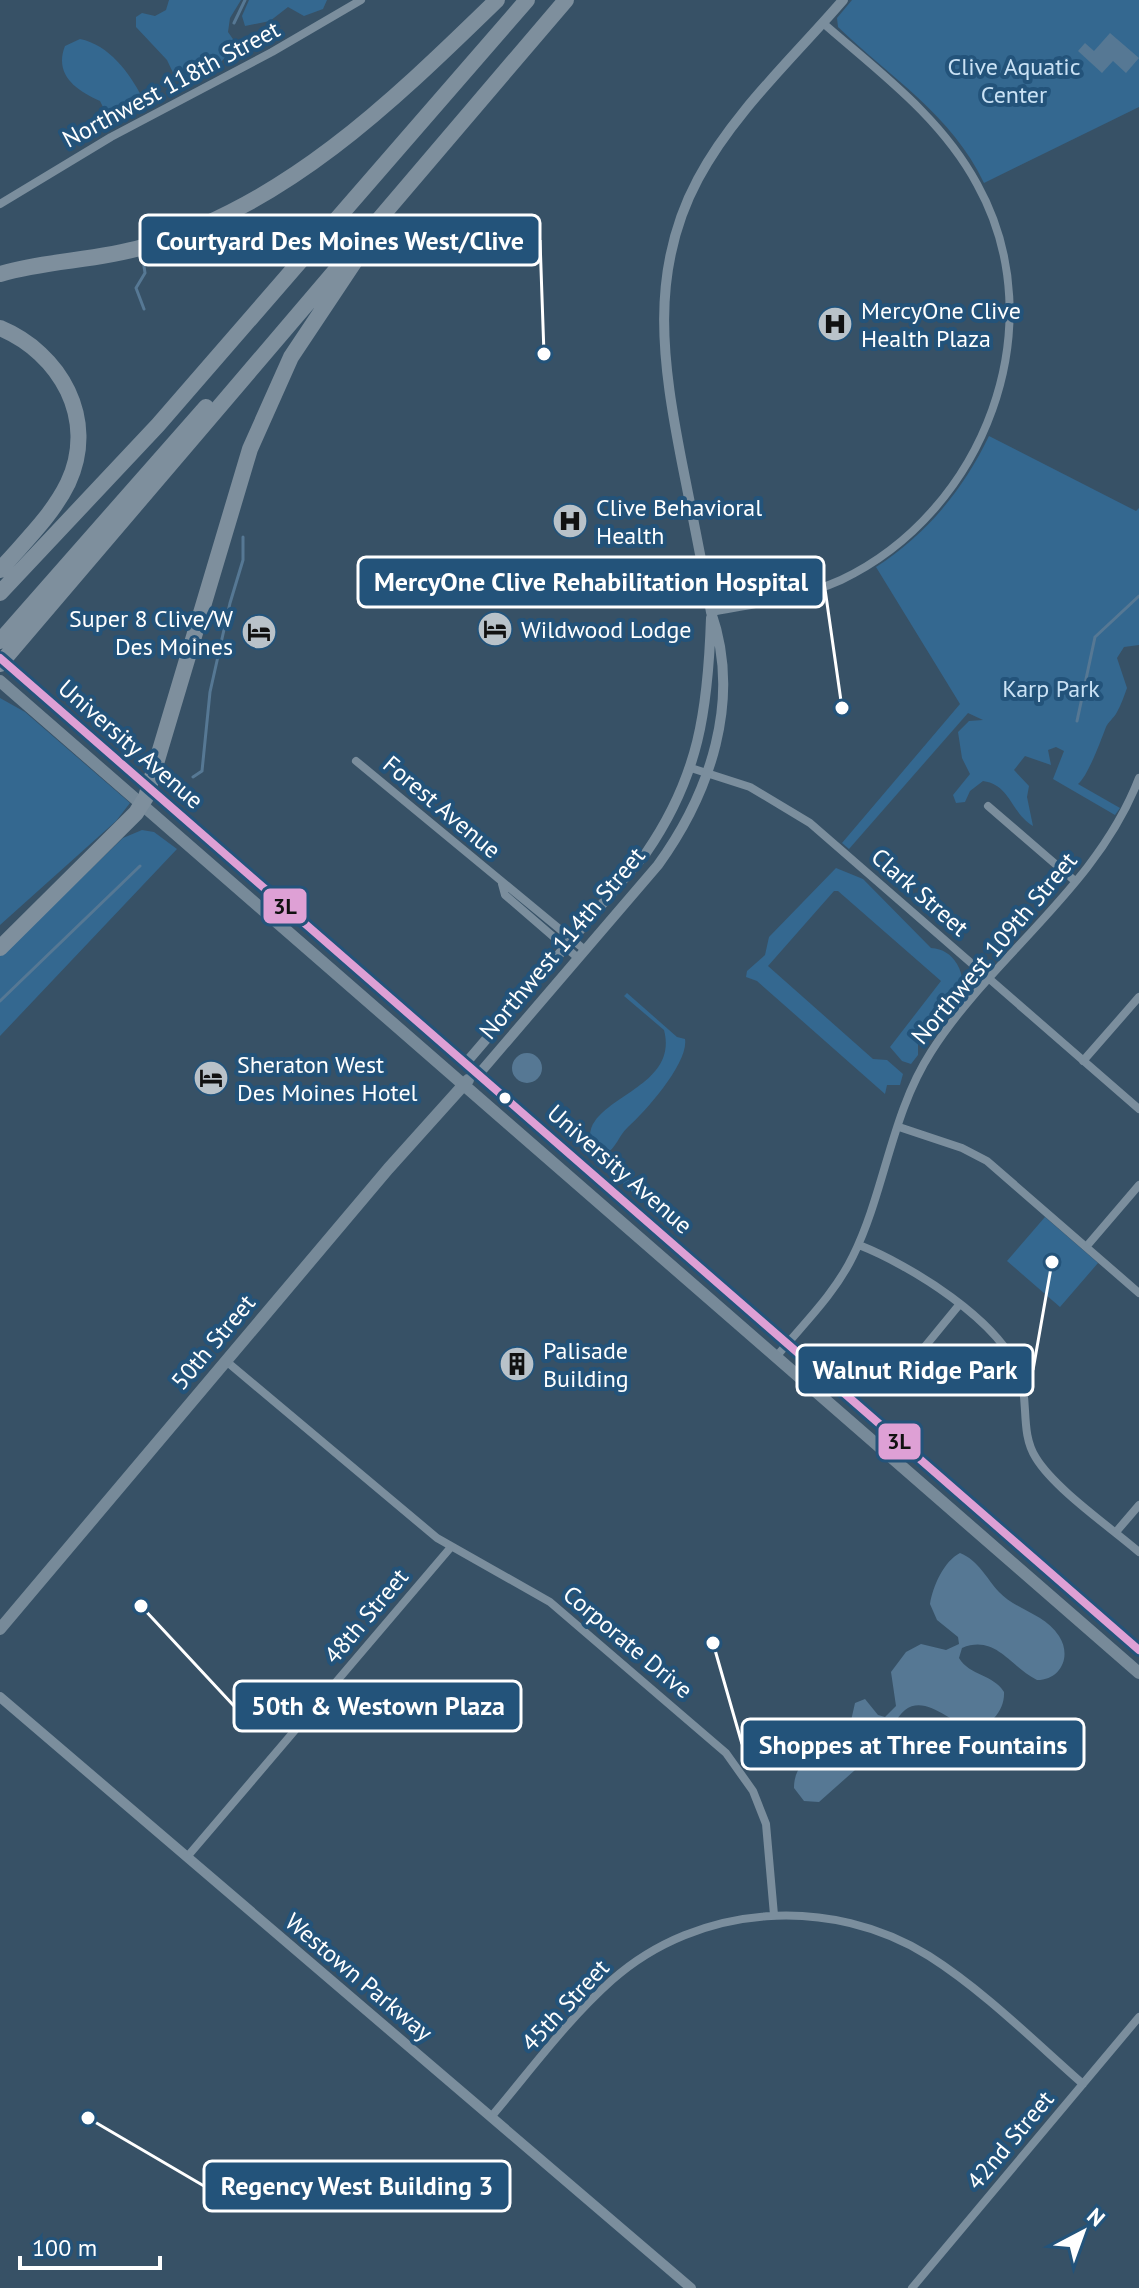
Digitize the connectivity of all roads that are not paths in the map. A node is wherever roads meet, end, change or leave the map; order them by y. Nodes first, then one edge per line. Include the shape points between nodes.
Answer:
1 (361, 0) edge
2 (497, 0) edge
3 (527, 0) edge
4 (566, 0) edge
5 (843, 0) edge
6 (823, 23) junction
7 (392, 200) junction
8 (0, 204) edge
9 (0, 274) edge
10 (319, 286) junction
11 (0, 328) edge
12 (0, 570) edge
13 (0, 593) edge
14 (711, 612) junction
15 (0, 641) edge
16 (0, 658) edge
17 (0, 664) edge
18 (4, 684) edge
19 (356, 761) dead end
20 (691, 768) junction
21 (708, 773) junction
22 (1139, 778) edge
23 (146, 798) junction
24 (988, 806) dead end
25 (91, 856) junction
26 (1075, 881) junction
27 (0, 932) edge
28 (568, 943) junction
29 (0, 948) edge
30 (582, 954) junction
31 (990, 980) junction
32 (1139, 997) edge
33 (1083, 1061) junction
34 (465, 1064) junction
35 (478, 1075) junction
36 (461, 1084) junction
37 (1139, 1109) edge
38 (899, 1127) junction
39 (1139, 1185) edge
40 (859, 1245) junction
41 (1086, 1247) junction
42 (1139, 1293) edge
43 (959, 1305) junction
44 (788, 1344) junction
45 (918, 1355) dead end
46 (776, 1357) junction
47 (226, 1361) junction
48 (1139, 1505) edge
49 (1116, 1532) junction
50 (451, 1547) junction
51 (1139, 1552) edge
52 (0, 1629) edge
53 (1139, 1650) edge
54 (1139, 1673) edge
55 (0, 1697) edge
56 (187, 1857) junction
57 (774, 1915) junction
58 (1139, 2017) edge
59 (1083, 2084) junction
60 (491, 2117) junction
61 (691, 2288) edge
62 (912, 2288) edge

1 - 8 street, Northwest 118th Street via 99,143
2 - 9 highway via 333,149 253,201 144,247
3 - 13 highway via 158,425
4 - 7 highway
5 - 6 street, Northwest 114th Street
6 - 14 street, Northwest 114th Street via 710,159 669,256 662,324 665,373
6 - 14 street via 926,114 979,186 1008,288 1009,335 1002,381 972,458 908,536 818,589
7 - 10 highway
7 - 23 highway via 268,402
10 - 15 highway via 258,346
10 - 17 highway
11 - 12 highway via 29,342 55,367 70,396 79,439 76,460 51,511
14 - 20 street, Northwest 114th Street via 706,710
14 - 21 street, Northwest 114th Street via 721,639 724,685
16 - 23 main road, University Avenue
18 - 23 main road, University Avenue
19 - 28 street, Forest Avenue via 512,887
20 - 21 street, Clark Street
20 - 28 street, Northwest 114th Street via 646,853
21 - 30 street, Northwest 114th Street via 672,845
21 - 31 street, Clark Street via 750,787 810,823
22 - 26 street, Northwest 109th Street via 1120,818
23 - 25 highway
23 - 34 main road, University Avenue
23 - 36 main road, University Avenue
24 - 26 street
25 - 27 highway
25 - 29 highway
26 - 31 street, Northwest 109th Street
28 - 30 street, Forest Avenue
28 - 34 street, Northwest 114th Street
30 - 35 street, Northwest 114th Street
31 - 33 street, Clark Street
31 - 38 street, Northwest 109th Street via 931,1052
32 - 33 street
33 - 37 street, Clark Street
34 - 35 main road, University Avenue
34 - 36 main road, Northwest 114th Street
35 - 36 main road, Northwest 114th Street
35 - 44 main road, University Avenue
36 - 46 main road, University Avenue
36 - 47 main road, 50th Street
38 - 40 street, Northwest 109th Street
38 - 41 street via 979,1156
39 - 41 street
40 - 43 street via 906,1265
40 - 44 street, Northwest 109th Street via 827,1299
41 - 42 street
43 - 45 street
43 - 49 street via 1014,1358 1022,1380 1028,1441 1042,1467
44 - 46 street, Northwest 109th Street
44 - 53 main road, University Avenue
46 - 54 main road, University Avenue
47 - 50 street, Corporate Drive
47 - 52 main road, 50th Street
48 - 49 street
49 - 51 street
50 - 56 street, 48th Street
50 - 57 street, Corporate Drive via 550,1602 734,1762 766,1824
55 - 56 street, Westown Parkway
56 - 60 street, Westown Parkway
57 - 59 street via 834,1919 914,1948 959,1979
57 - 60 street, 45th Street via 696,1930 624,1970
58 - 59 street, 42nd Street
59 - 62 street, 42nd Street
60 - 61 street, Westown Parkway

